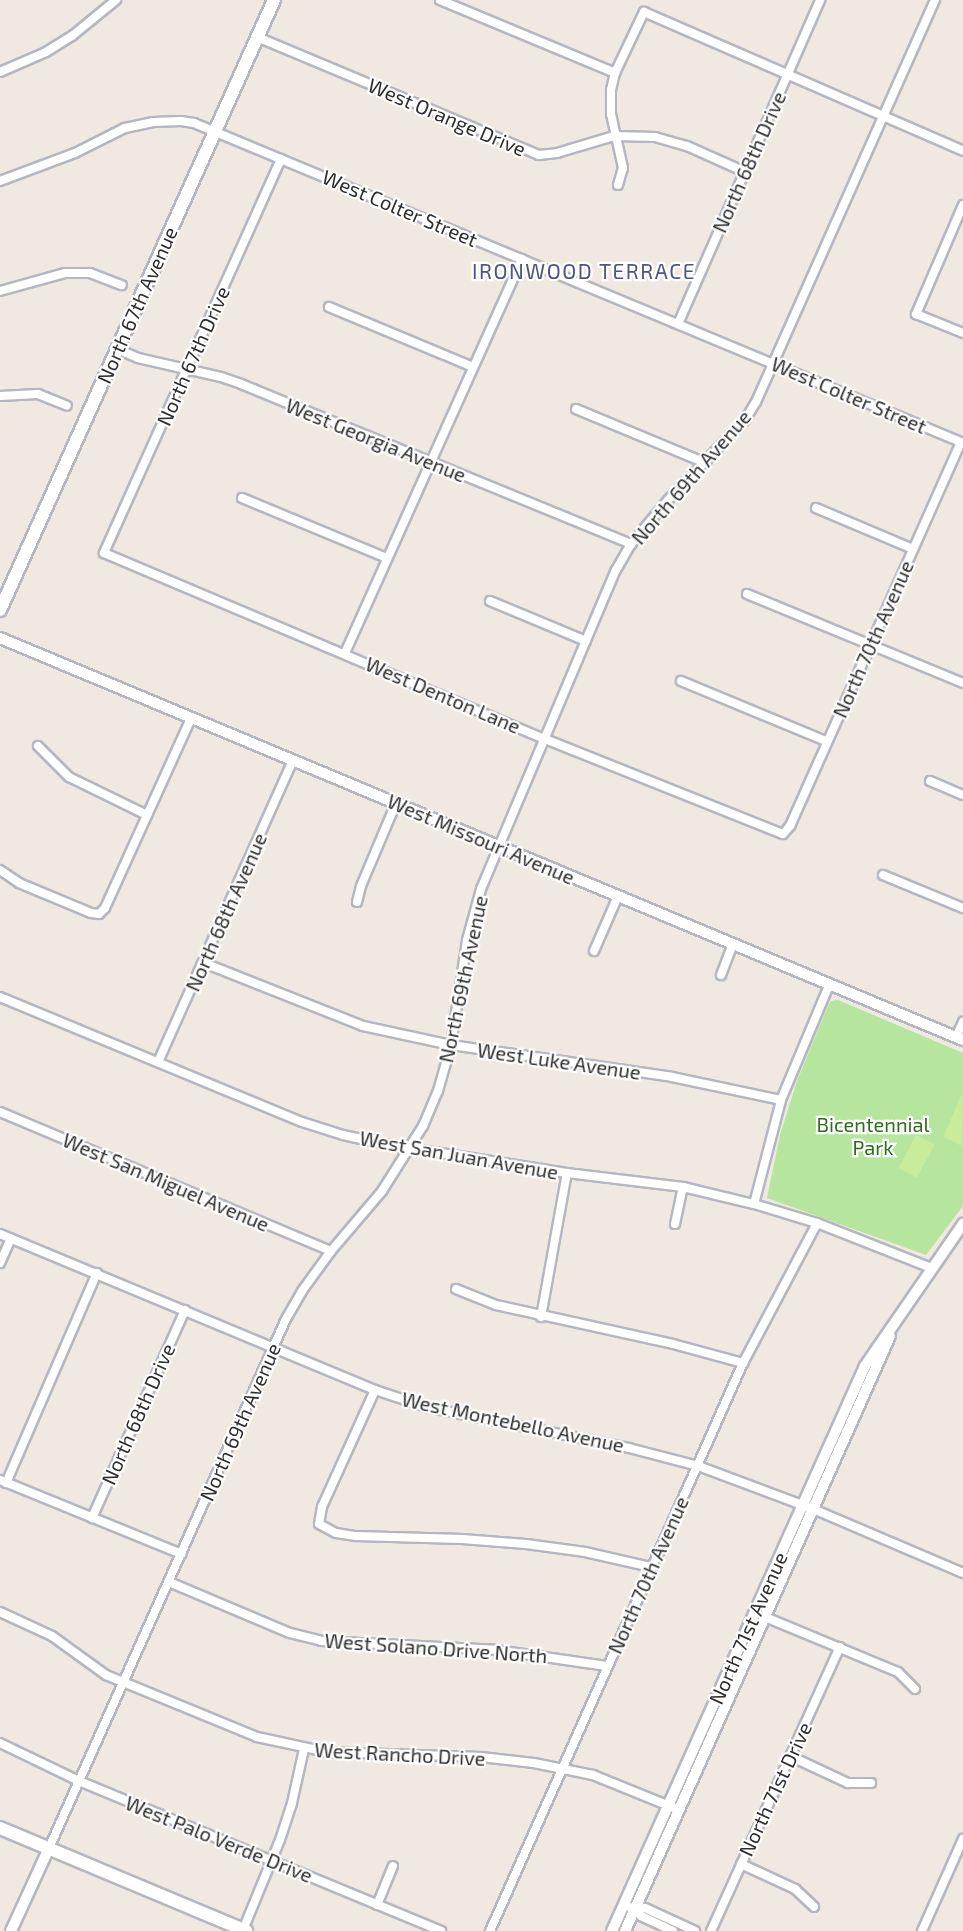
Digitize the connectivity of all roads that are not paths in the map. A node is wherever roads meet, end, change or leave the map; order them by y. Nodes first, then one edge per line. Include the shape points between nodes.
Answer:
1 (116, 0) edge
2 (274, 0) edge
3 (440, 0) edge
4 (820, 0) edge
5 (935, 0) edge
6 (257, 37) junction
7 (0, 72) edge
8 (615, 73) junction
9 (787, 74) junction
10 (884, 116) junction
11 (214, 132) junction
12 (615, 135) junction
13 (963, 151) edge
14 (281, 159) junction
15 (745, 172) junction
16 (0, 181) edge
17 (618, 185) dead end
18 (963, 205) edge
19 (959, 225) edge
20 (522, 259) junction
21 (122, 285) dead end
22 (0, 291) edge
23 (329, 307) dead end
24 (678, 324) junction
25 (963, 333) edge
26 (117, 349) junction
27 (774, 364) junction
28 (473, 367) junction
29 (187, 369) junction
30 (0, 396) edge
31 (67, 406) dead end
32 (576, 408) dead end
33 (962, 442) edge
34 (430, 462) junction
35 (706, 463) junction
36 (242, 498) dead end
37 (816, 508) dead end
38 (631, 544) junction
39 (913, 549) junction
40 (104, 553) joint
41 (387, 558) junction
42 (747, 594) dead end
43 (490, 601) dead end
44 (0, 610) edge
45 (0, 638) edge
46 (586, 641) junction
47 (871, 645) junction
48 (345, 653) junction
49 (681, 681) dead end
50 (963, 683) edge
51 (191, 718) junction
52 (545, 739) junction
53 (826, 741) junction
54 (38, 746) dead end
55 (293, 760) junction
56 (930, 781) dead end
57 (963, 795) edge
58 (396, 803) junction
59 (147, 815) junction
60 (783, 834) joint
61 (498, 846) junction
62 (0, 870) edge
63 (884, 875) dead end
64 (618, 896) junction
65 (357, 902) dead end
66 (963, 908) edge
67 (733, 944) junction
68 (594, 951) dead end
69 (204, 963) junction
70 (721, 975) dead end
71 (830, 985) junction
72 (0, 997) edge
73 (963, 1022) edge
74 (960, 1039) edge
75 (451, 1045) junction
76 (158, 1062) junction
77 (781, 1100) junction
78 (0, 1112) edge
79 (411, 1148) junction
80 (567, 1173) junction
81 (682, 1187) junction
82 (754, 1204) junction
83 (817, 1223) junction
84 (675, 1224) dead end
85 (963, 1224) edge
86 (0, 1234) edge
87 (11, 1238) junction
88 (332, 1251) junction
89 (0, 1263) edge
90 (931, 1268) junction
91 (98, 1273) junction
92 (456, 1289) dead end
93 (185, 1310) junction
94 (541, 1317) junction
95 (273, 1347) junction
96 (743, 1363) junction
97 (375, 1390) junction
98 (698, 1466) junction
99 (3, 1482) edge
100 (808, 1507) junction
101 (92, 1518) junction
102 (181, 1554) junction
103 (651, 1567) junction
104 (963, 1573) edge
105 (169, 1582) junction
106 (0, 1612) edge
107 (760, 1615) junction
108 (840, 1647) junction
109 (607, 1666) junction
110 (124, 1684) junction
111 (915, 1689) dead end
112 (0, 1743) edge
113 (304, 1749) junction
114 (790, 1756) junction
115 (562, 1768) junction
116 (79, 1781) junction
117 (871, 1783) dead end
118 (674, 1807) junction
119 (0, 1828) edge
120 (963, 1839) edge
121 (49, 1848) junction
122 (271, 1861) junction
123 (741, 1864) junction
124 (393, 1866) dead end
125 (377, 1905) junction
126 (624, 1905) junction
127 (814, 1907) dead end
128 (635, 1910) junction
129 (665, 1922) junction
130 (245, 1930) edge
131 (11, 1931) edge
132 (441, 1931) edge
133 (490, 1931) edge
134 (612, 1931) edge
135 (626, 1931) edge
136 (673, 1931) edge
137 (695, 1931) edge
138 (711, 1931) edge
139 (922, 1931) edge

1 - 7 street via 72,36
2 - 6 main road, North 67th Avenue
3 - 8 street
4 - 9 street, North 68th Drive
5 - 10 street, North 69th Avenue
6 - 11 main road, North 67th Avenue
6 - 12 street, West Orange Drive via 539,155
8 - 9 street via 644,12
8 - 12 street via 611,90
9 - 10 street
9 - 15 street, North 68th Drive
10 - 13 street
10 - 27 street, North 69th Avenue
11 - 14 street, West Colter Street
11 - 16 street, West Colter Street via 181,121 136,125
11 - 26 main road, North 67th Avenue
12 - 15 street, West Orange Drive via 655,137 687,146
12 - 17 street via 623,168
14 - 20 street, West Colter Street
14 - 29 street, North 67th Drive
15 - 24 street, North 68th Drive
18 - 19 street
19 - 25 street via 916,314
20 - 24 street, West Colter Street
20 - 28 street
21 - 22 street via 90,273 65,273
23 - 28 street
24 - 27 street, West Colter Street
26 - 29 street, West Georgia Avenue
26 - 44 main road, North 67th Avenue
27 - 33 street, West Colter Street
27 - 35 street, North 69th Avenue via 745,420
28 - 34 street
29 - 34 street, West Georgia Avenue via 241,384
29 - 40 street, North 67th Drive
30 - 31 street via 38,394
32 - 35 street
33 - 39 street, North 70th Avenue
34 - 38 street, West Georgia Avenue
34 - 41 street
35 - 38 street, North 69th Avenue
36 - 41 street
37 - 39 street
38 - 46 street, North 69th Avenue
39 - 47 street, North 70th Avenue
40 - 48 street, West Denton Lane
41 - 48 street
42 - 47 street
43 - 46 street
45 - 51 street, West Missouri Avenue
46 - 52 street, North 69th Avenue
47 - 50 street
47 - 53 street, North 70th Avenue
48 - 52 street, West Denton Lane
49 - 53 street
51 - 55 street, West Missouri Avenue
51 - 59 street
52 - 60 street, West Denton Lane
52 - 61 street, North 69th Avenue
53 - 60 street, North 70th Avenue
54 - 59 street via 69,777
55 - 58 street, West Missouri Avenue
55 - 69 street, North 68th Avenue
56 - 57 street
58 - 61 street, West Missouri Avenue
58 - 65 street
59 - 62 street via 99,914 29,887
61 - 64 street, West Missouri Avenue
61 - 75 street, North 69th Avenue via 473,912
63 - 66 street
64 - 67 street, West Missouri Avenue
64 - 68 street
67 - 70 street
67 - 71 street, West Missouri Avenue
69 - 75 street, West Luke Avenue via 336,1018
69 - 76 street, North 68th Avenue
71 - 74 street, West Missouri Avenue
71 - 77 street
72 - 76 street, West San Juan Avenue
73 - 74 street
75 - 77 street, West Luke Avenue via 672,1077
75 - 79 street, North 69th Avenue via 438,1091
76 - 79 street, West San Juan Avenue via 302,1122
77 - 82 street
78 - 88 street, West San Miguel Avenue
79 - 80 street, West San Juan Avenue
79 - 88 street, North 69th Avenue via 382,1191
80 - 81 street, West San Juan Avenue
80 - 94 street
81 - 82 street, West San Juan Avenue
81 - 84 street
82 - 83 street, West San Juan Avenue
83 - 90 street, West San Juan Avenue
83 - 96 street, North 70th Avenue
85 - 90 street, North 71st Avenue
86 - 87 street, West Montebello Avenue
87 - 89 street
87 - 91 street, West Montebello Avenue
88 - 95 street, North 69th Avenue via 302,1291
90 - 100 street, North 71st Avenue via 865,1366
91 - 93 street, West Montebello Avenue
91 - 99 street
92 - 94 street
93 - 95 street, West Montebello Avenue
93 - 101 street, North 68th Drive
94 - 96 street
95 - 97 street, West Montebello Avenue
95 - 102 street, North 69th Avenue
96 - 98 street, North 70th Avenue
97 - 98 street, West Montebello Avenue via 426,1407
97 - 103 street via 322,1508 319,1524 336,1533 356,1536 526,1544
98 - 100 street, West Montebello Avenue
98 - 103 street, North 70th Avenue
99 - 101 street
100 - 104 street, West Montebello Avenue
100 - 107 street, North 71st Avenue
101 - 102 street
102 - 105 street, North 69th Avenue
103 - 109 street, North 70th Avenue
105 - 109 street, West Solano Drive North via 290,1633 321,1641 496,1650
105 - 110 street, North 69th Avenue
106 - 110 street, West Rancho Drive via 52,1636
107 - 108 street
107 - 118 street, North 71st Avenue
108 - 111 street via 898,1672
108 - 114 street, North 71st Drive
109 - 115 street, North 70th Avenue
110 - 113 street, West Rancho Drive via 247,1734
110 - 116 street, North 69th Avenue
112 - 116 street, West Palo Verde Drive
113 - 115 street, West Rancho Drive via 365,1755 481,1757
113 - 122 street via 292,1803
114 - 117 street via 848,1783
114 - 123 street, North 71st Drive
115 - 118 street, West Rancho Drive via 593,1775
115 - 133 street, North 70th Avenue
116 - 121 street, North 69th Avenue
116 - 122 street, West Palo Verde Drive
118 - 126 street, North 71st Avenue
118 - 128 street, North 71st Avenue
119 - 121 main road
120 - 139 street
121 - 130 main road
121 - 131 street, North 69th Avenue
122 - 125 street, West Palo Verde Drive
122 - 130 street
123 - 127 street via 795,1889
123 - 138 street, North 71st Drive
124 - 125 street
125 - 132 street, West Palo Verde Drive
126 - 128 street
126 - 134 street, North 71st Avenue
128 - 129 street via 641,1917
128 - 135 street, North 71st Avenue
129 - 136 street
129 - 137 street

